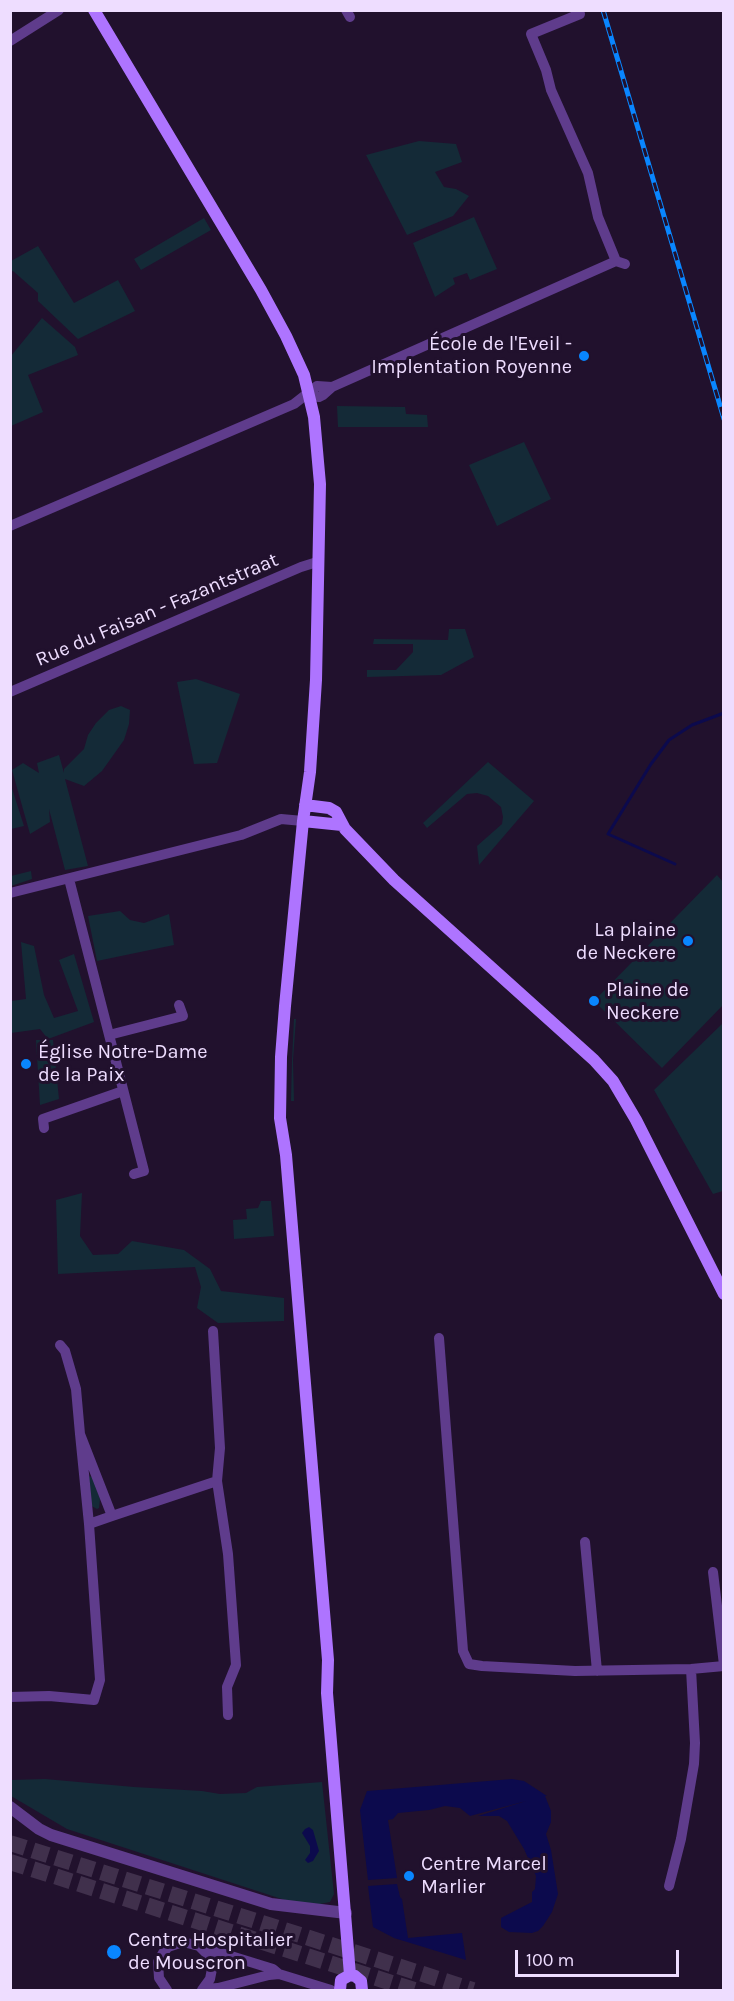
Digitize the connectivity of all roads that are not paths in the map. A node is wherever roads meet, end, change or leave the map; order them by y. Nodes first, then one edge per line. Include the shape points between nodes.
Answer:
1 (59, 10) edge
2 (94, 10) edge
3 (580, 14) dead end
4 (10, 41) edge
5 (307, 395) junction
6 (10, 526) edge
7 (317, 562) junction
8 (10, 692) edge
9 (305, 805) junction
10 (303, 821) junction
11 (342, 825) junction
12 (69, 879) junction
13 (10, 893) edge
14 (179, 1005) dead end
15 (109, 1035) junction
16 (123, 1091) junction
17 (44, 1128) dead end
18 (134, 1174) dead end
19 (723, 1294) edge
20 (213, 1331) dead end
21 (440, 1338) dead end
22 (60, 1345) dead end
23 (80, 1434) junction
24 (217, 1481) junction
25 (112, 1516) junction
26 (89, 1524) junction
27 (585, 1542) dead end
28 (713, 1572) dead end
29 (723, 1666) edge
30 (691, 1669) junction
31 (597, 1671) junction
32 (10, 1697) edge
33 (228, 1715) dead end
34 (10, 1807) edge
35 (669, 1886) dead end
36 (346, 1913) junction
37 (205, 1951) junction
38 (259, 1965) junction
39 (279, 1974) junction
40 (255, 1978) junction
41 (344, 1982) edge
42 (317, 1986) junction
43 (167, 1990) edge
44 (202, 1990) edge
45 (331, 1990) edge
46 (362, 1990) edge

1 - 4 street
2 - 5 main road via 261,290 291,345
3 - 5 street via 531,34 588,173 598,217 621,262 332,387 319,397
5 - 6 street
5 - 7 main road via 314,417 320,484
7 - 8 street, Rue du Faisan - Fazantstraat
7 - 9 main road via 316,680
9 - 10 main road
9 - 11 main road via 329,808 336,812
10 - 11 main road
10 - 12 street via 281,819 241,835
10 - 36 main road via 283,1023 280,1118
11 - 19 main road via 411,897 613,1081
12 - 13 street
12 - 15 street
14 - 15 street via 183,1016
15 - 16 street
16 - 17 street via 43,1119
16 - 18 street via 144,1171
20 - 24 street via 220,1448
21 - 31 street via 463,1651 469,1664
22 - 23 street via 76,1389
23 - 25 street
23 - 26 street
24 - 25 street
24 - 33 street via 228,1554 236,1665 227,1687
25 - 26 street
26 - 32 street via 100,1680 94,1700
27 - 31 street
28 - 29 street
29 - 30 street
30 - 31 street
30 - 35 street via 694,1764
34 - 36 street via 51,1835 271,1904
36 - 41 main road
37 - 38 street
37 - 43 street via 189,1942 165,1950 157,1972
37 - 44 street via 212,1969
38 - 39 street
38 - 40 street
39 - 40 street
39 - 42 street
40 - 44 street
41 - 42 street
41 - 46 main road via 355,1976 361,1981
42 - 45 street

